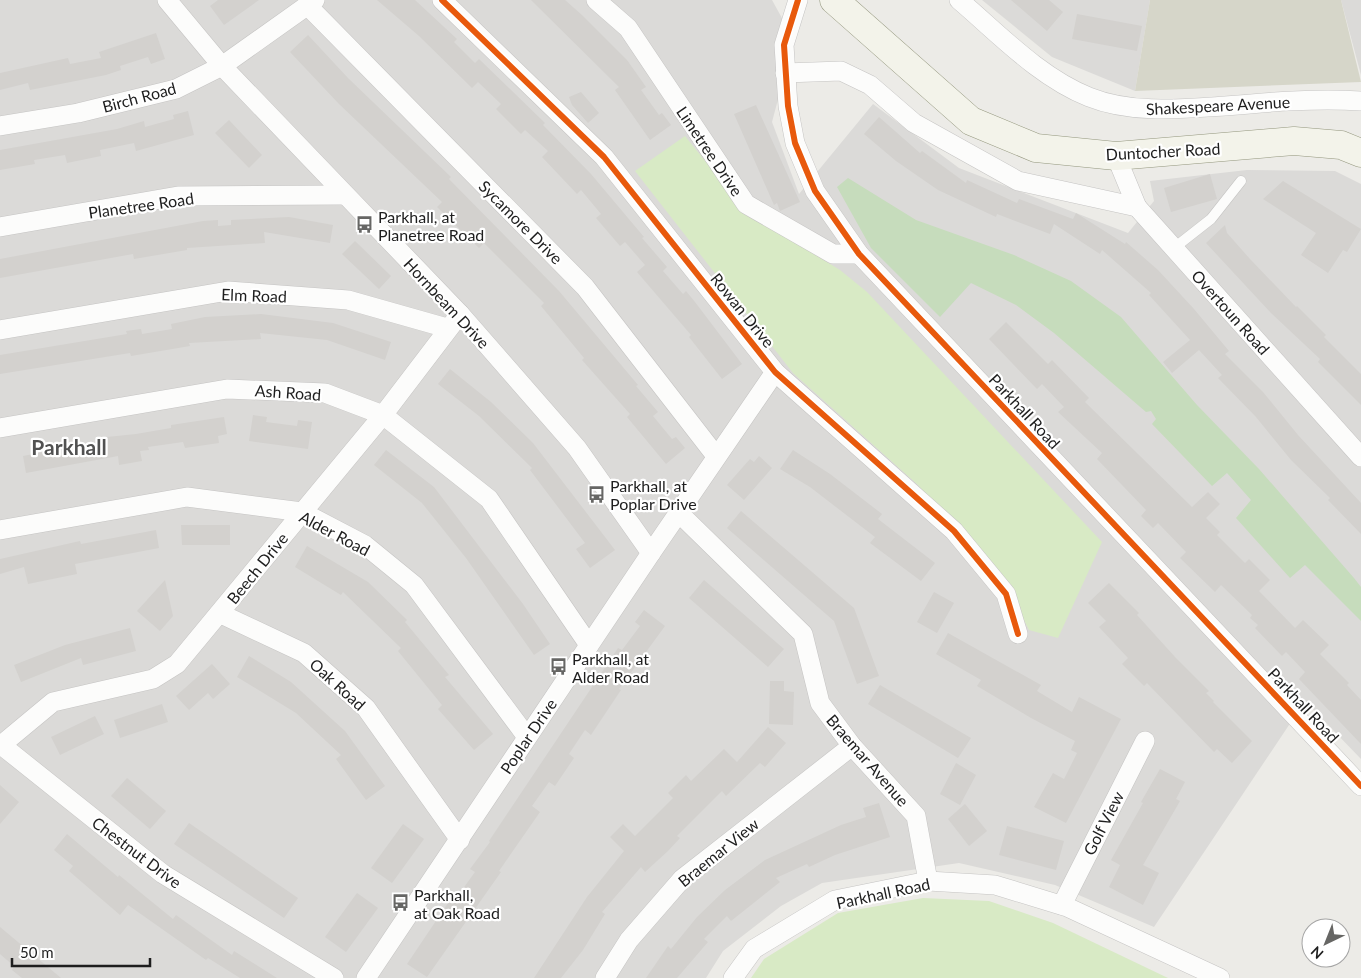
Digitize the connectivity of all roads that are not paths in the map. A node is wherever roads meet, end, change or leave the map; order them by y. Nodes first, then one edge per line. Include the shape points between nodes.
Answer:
1 (167, 0) edge
2 (442, 0) edge
3 (596, 0) edge
4 (798, 0) edge
5 (834, 0) edge
6 (959, 0) edge
7 (311, 3) edge
8 (222, 66) junction
9 (785, 73) junction
10 (1361, 101) edge
11 (0, 126) edge
12 (1361, 153) edge
13 (1116, 156) junction
14 (1241, 181) dead end
15 (344, 194) junction
16 (1137, 207) junction
17 (0, 227) edge
18 (1174, 248) junction
19 (859, 254) junction
20 (460, 314) junction
21 (447, 328) junction
22 (0, 330) edge
23 (775, 372) junction
24 (383, 415) junction
25 (0, 428) edge
26 (716, 456) junction
27 (1361, 457) edge
28 (302, 512) junction
29 (679, 512) junction
30 (0, 530) edge
31 (651, 552) junction
32 (221, 614) junction
33 (1018, 634) dead end
34 (589, 645) junction
35 (527, 737) junction
36 (1145, 741) dead end
37 (0, 745) edge
38 (852, 746) junction
39 (1361, 786) edge
40 (460, 840) junction
41 (928, 881) junction
42 (1062, 905) junction
43 (334, 978) edge
44 (366, 978) edge
45 (605, 978) edge
46 (733, 978) edge
47 (1220, 978) edge

1 - 8 street, Hornbeam Drive
2 - 23 street, Rowan Drive via 604,157
3 - 19 street, Limetree Drive via 628,28 746,204 833,254
4 - 9 street, Parkhall Road via 784,45
5 - 13 main road, Duntocher Road via 971,121 1036,148
6 - 10 street, Shakespeare Avenue via 1042,71 1090,97 1139,108 1178,109 1333,99
7 - 8 street, Birch Road
7 - 26 street, Sycamore Drive via 585,287
8 - 11 street, Birch Road via 176,89 78,114
8 - 15 street, Hornbeam Drive
9 - 16 street via 841,71 870,86 914,123 1018,181
9 - 19 street, Parkhall Road via 795,143 815,191
12 - 13 main road, Duntocher Road via 1341,145 1294,141
13 - 16 street, Overtoun Road
14 - 18 lane via 1211,219
15 - 17 street, Planetree Road via 178,196
15 - 20 street, Hornbeam Drive
16 - 18 street, Overtoun Road
18 - 27 street, Overtoun Road
19 - 39 street, Parkhall Road
20 - 21 street, Beech Drive
20 - 31 street, Hornbeam Drive via 577,448
21 - 22 street, Elm Road via 348,300 228,291
21 - 24 street, Beech Drive
23 - 26 street, Poplar Drive
23 - 33 street, Rowan Drive via 954,531 1006,594
24 - 25 street, Ash Road via 325,393 226,389
24 - 28 street, Beech Drive
24 - 34 street, Ash Road via 489,500
26 - 29 street, Poplar Drive
28 - 30 street, Alder Road via 187,497
28 - 32 street, Beech Drive
28 - 35 street, Alder Road via 365,545 414,585
29 - 31 street, Poplar Drive
29 - 38 street, Braemar Avenue via 803,634 820,703
31 - 34 street, Poplar Drive
32 - 37 street, Beech Drive via 178,664 153,679 53,702
32 - 40 street, Oak Road via 304,653 366,708
34 - 35 street, Poplar Drive
35 - 40 street, Poplar Drive
36 - 42 street, Golf View
37 - 43 street, Chestnut Drive via 163,874
38 - 41 street, Braemar Avenue via 916,816
38 - 45 street, Braemar View via 682,879 629,940
40 - 44 street, Poplar Drive
41 - 42 street, Parkhall Road via 995,884
41 - 46 street, Parkhall Road via 835,900 754,949
42 - 47 street, Parkhall Road

